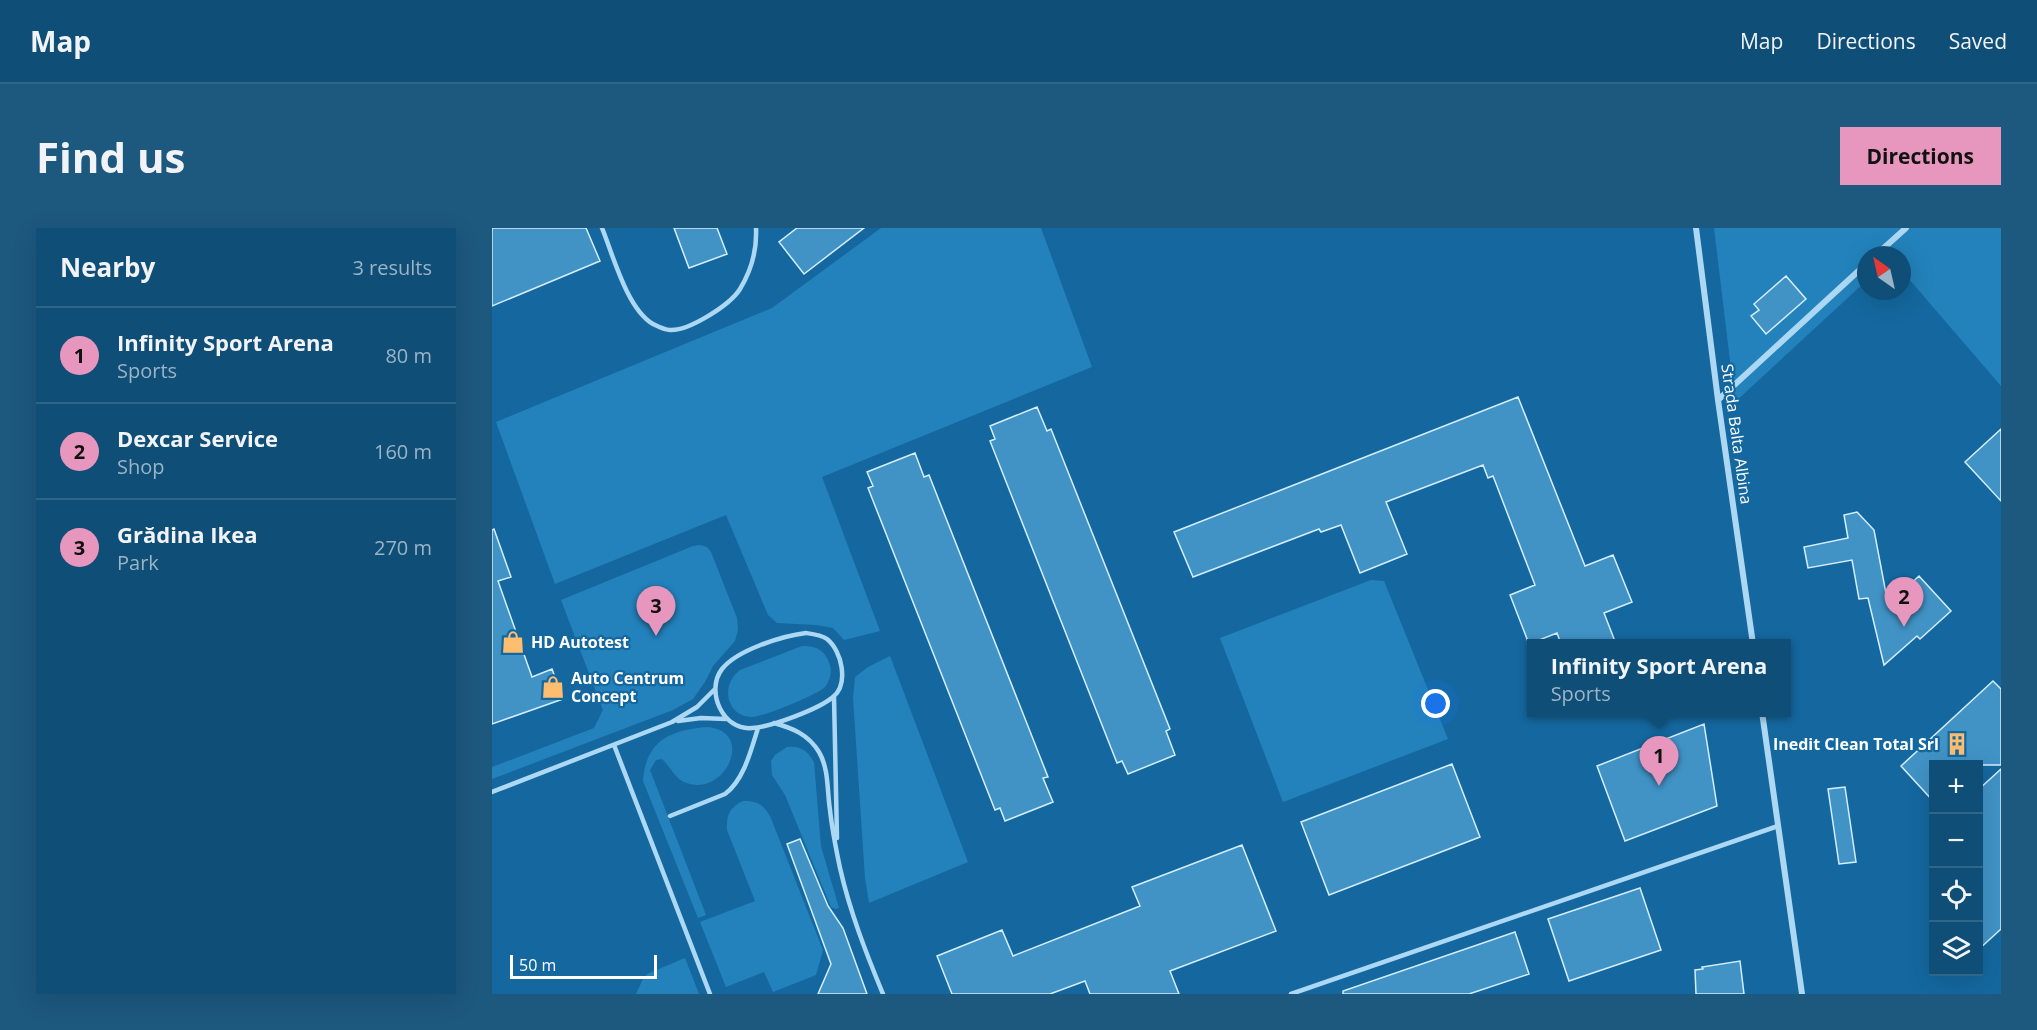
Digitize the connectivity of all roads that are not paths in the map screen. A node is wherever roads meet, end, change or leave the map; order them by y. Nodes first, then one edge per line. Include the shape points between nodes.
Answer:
1 (602, 228) edge
2 (756, 228) edge
3 (1696, 228) edge
4 (1906, 228) edge
5 (1886, 246) edge
6 (1857, 272) edge
7 (1718, 399) junction
8 (1751, 639) edge
9 (715, 689) junction
10 (834, 697) junction
11 (1763, 717) edge
12 (726, 719) junction
13 (672, 722) junction
14 (774, 723) junction
15 (758, 728) junction
16 (614, 745) junction
17 (492, 792) edge
18 (670, 816) dead end
19 (1778, 826) junction
20 (837, 850) junction
21 (710, 994) edge
22 (883, 994) edge
23 (1291, 994) edge
24 (1802, 994) edge

1 - 2 lane via 637,309 653,324 670,330 706,317 739,291 753,264
3 - 7 street, Strada Balta Albina
4 - 5 street
6 - 7 street
7 - 8 street, Strada Balta Albina
9 - 10 lane via 722,669 737,657 778,639 806,633 827,639 839,657 842,678
9 - 12 lane
9 - 13 lane via 697,707
10 - 14 lane
10 - 20 lane
11 - 19 street
12 - 13 lane
12 - 15 lane via 739,727
13 - 16 lane
14 - 15 lane
14 - 20 lane via 803,734 820,753
15 - 18 lane via 731,790
16 - 17 lane
16 - 21 lane
19 - 23 lane
19 - 24 street
20 - 22 lane via 857,927

